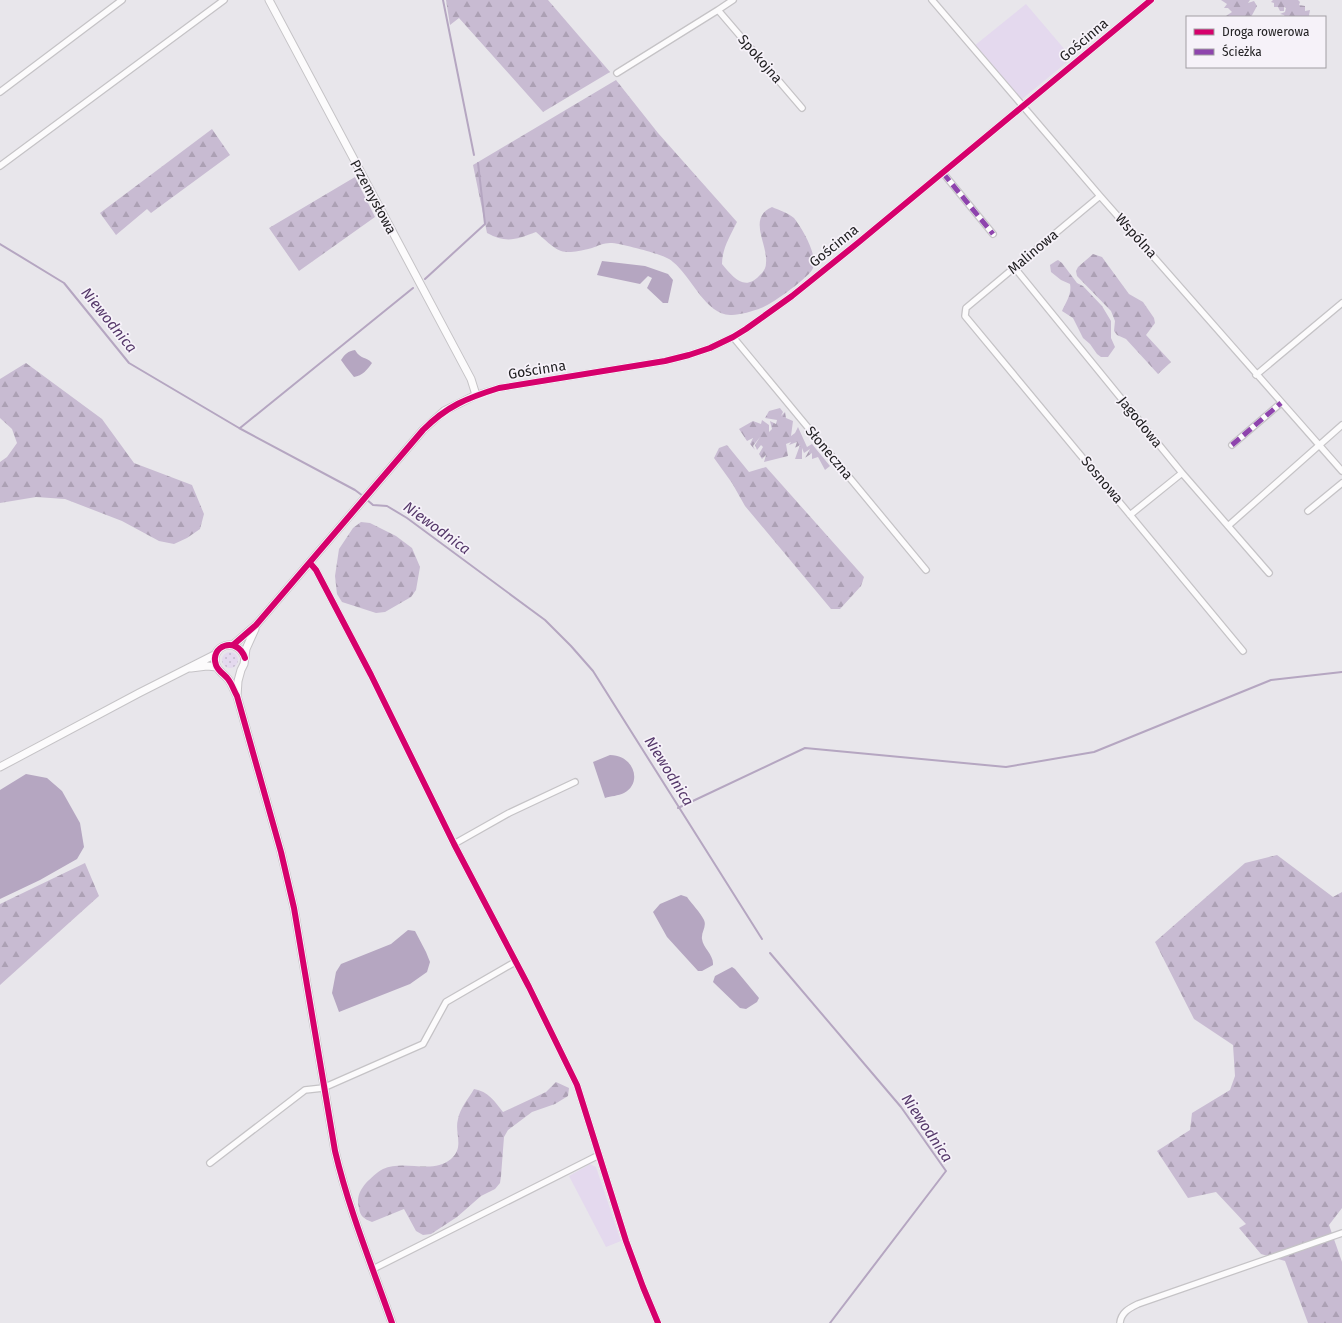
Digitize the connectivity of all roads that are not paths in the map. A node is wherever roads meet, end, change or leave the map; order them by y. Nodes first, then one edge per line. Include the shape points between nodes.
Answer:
1 (122, 0) edge
2 (224, 0) edge
3 (269, 0) edge
4 (732, 0) edge
5 (932, 0) edge
6 (1151, 0) edge
7 (718, 10) junction
8 (617, 73) dead end
9 (0, 92) edge
10 (1022, 106) junction
11 (802, 108) dead end
12 (0, 166) edge
13 (943, 173) junction
14 (1100, 196) junction
15 (993, 234) dead end
16 (1014, 267) junction
17 (1342, 303) edge
18 (966, 308) joint
19 (733, 337) junction
20 (1256, 374) junction
21 (476, 395) junction
22 (1281, 403) junction
23 (1342, 425) edge
24 (1232, 445) dead end
25 (1318, 445) junction
26 (1342, 471) edge
27 (1182, 473) junction
28 (1342, 483) edge
29 (1308, 511) dead end
30 (1130, 515) junction
31 (1228, 526) junction
32 (310, 563) junction
33 (926, 570) dead end
34 (1268, 573) dead end
35 (256, 625) junction
36 (233, 645) junction
37 (1243, 651) dead end
38 (216, 654) junction
39 (245, 658) junction
40 (217, 667) junction
41 (187, 668) junction
42 (241, 670) junction
43 (223, 673) junction
44 (237, 696) junction
45 (0, 767) edge
46 (575, 782) dead end
47 (454, 844) junction
48 (515, 962) junction
49 (323, 1088) junction
50 (599, 1155) junction
51 (210, 1163) dead end
52 (1342, 1233) edge
53 (373, 1269) junction
54 (392, 1323) edge
55 (658, 1323) edge
56 (1120, 1323) edge

1 - 9 street
2 - 12 street
3 - 21 street, Przemysłowa via 471,379
4 - 7 street
5 - 10 street, Wspólna
6 - 10 street, Gościnna
7 - 8 street
7 - 11 street, Spokojna
10 - 13 street, Gościnna
10 - 14 street, Wspólna
13 - 15 street
13 - 19 street, Gościnna via 792,296
14 - 16 street, Malinowa
14 - 20 street, Wspólna
16 - 18 street, Malinowa
16 - 27 street, Jagodowa
17 - 20 street
18 - 30 street, Sosnowa via 965,316
19 - 21 street, Gościnna via 710,348 665,361 499,388
19 - 33 street, Słoneczna
20 - 22 street, Wspólna
21 - 32 street via 444,411 423,430
22 - 24 street
22 - 25 street, Wspólna
23 - 25 street
25 - 26 street, Wspólna
25 - 31 street
27 - 30 street
27 - 31 street, Jagodowa
28 - 29 street
30 - 37 street, Sosnowa
31 - 34 street, Jagodowa
32 - 35 street
32 - 47 street via 371,675
35 - 36 street
35 - 39 street via 248,642
36 - 38 street via 221,647
36 - 39 street via 243,652
38 - 40 street
38 - 41 street
39 - 42 street
40 - 41 street
40 - 43 street
41 - 45 street
42 - 43 street via 236,674
42 - 44 street
43 - 44 street
44 - 49 street via 294,908
46 - 47 street via 509,813
47 - 48 street
48 - 49 street via 446,1002 423,1044
48 - 50 street via 577,1084
49 - 51 street via 305,1090
49 - 53 street via 342,1179
50 - 53 street
50 - 55 street via 626,1241
52 - 56 street via 1138,1304 1127,1310
53 - 54 street

